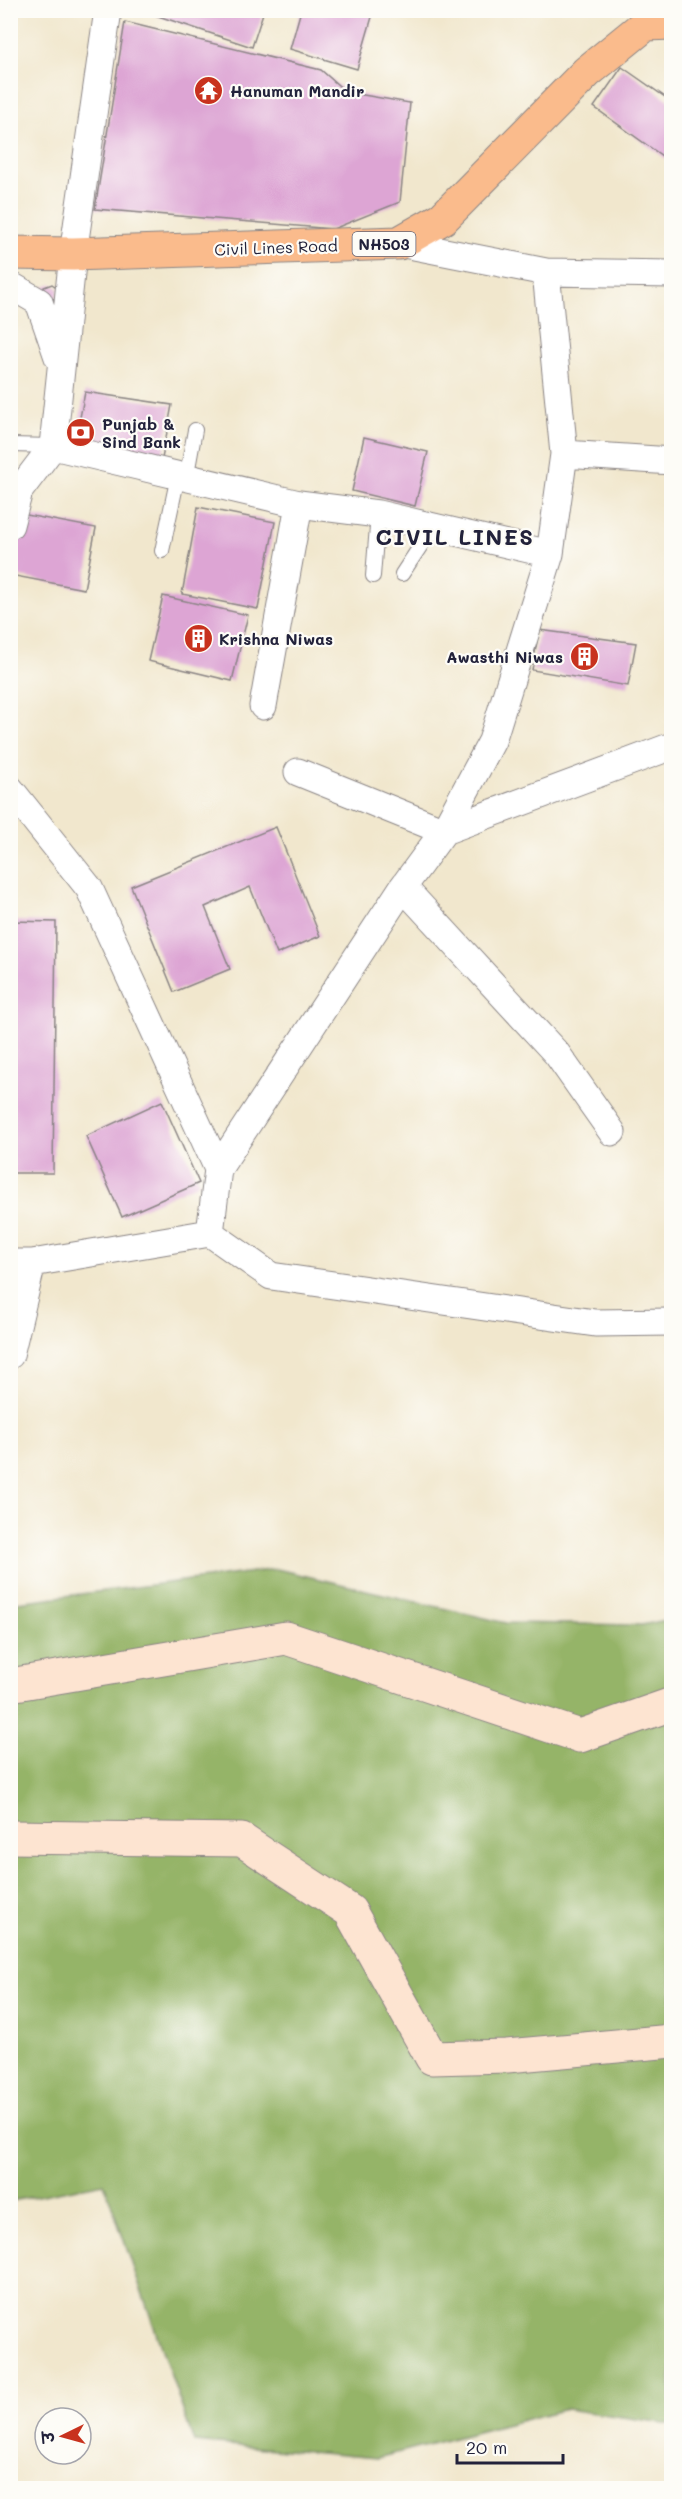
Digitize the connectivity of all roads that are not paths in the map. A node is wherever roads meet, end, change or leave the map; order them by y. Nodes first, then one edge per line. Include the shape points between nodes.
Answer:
1 (108, 10) edge
2 (657, 19) edge
3 (399, 243) junction
4 (10, 253) edge
5 (73, 254) junction
6 (546, 272) junction
7 (672, 274) edge
8 (10, 285) edge
9 (62, 366) junction
10 (195, 430) dead end
11 (10, 445) edge
12 (53, 446) junction
13 (564, 454) junction
14 (672, 461) edge
15 (182, 478) junction
16 (299, 504) junction
17 (378, 514) junction
18 (10, 525) edge
19 (433, 527) junction
20 (162, 551) dead end
21 (550, 554) junction
22 (402, 574) dead end
23 (373, 576) dead end
24 (262, 706) dead end
25 (672, 746) edge
26 (298, 772) dead end
27 (10, 789) edge
28 (444, 831) junction
29 (403, 887) junction
30 (612, 1132) dead end
31 (218, 1169) junction
32 (210, 1233) junction
33 (21, 1263) edge
34 (672, 1323) edge
35 (10, 1355) edge
36 (10, 1685) edge
37 (672, 1704) edge
38 (10, 1837) edge
39 (672, 2041) edge

1 - 5 street
2 - 3 main road, Civil Lines Road / NH503 via 587,72 443,218
3 - 5 main road, Civil Lines Road / NH503
3 - 6 street
4 - 5 main road, Civil Lines Road / NH503
5 - 9 street
6 - 7 street
6 - 13 street
8 - 9 street via 39,302
9 - 12 street
10 - 15 lane
11 - 12 lane
12 - 15 street
12 - 18 street via 19,491
13 - 14 street
13 - 21 street
15 - 16 street
15 - 20 lane
16 - 17 street
16 - 24 street
17 - 19 street
17 - 23 lane
19 - 21 street
19 - 22 lane
21 - 28 street via 492,741
25 - 28 street
26 - 28 street
27 - 31 street via 89,888
28 - 29 street
29 - 30 street via 557,1054
29 - 31 street
31 - 32 street
32 - 33 street
32 - 34 street via 271,1276 595,1323
33 - 35 street
36 - 37 street via 286,1638 580,1736
38 - 39 street via 242,1840 350,1911 432,2058 507,2056

